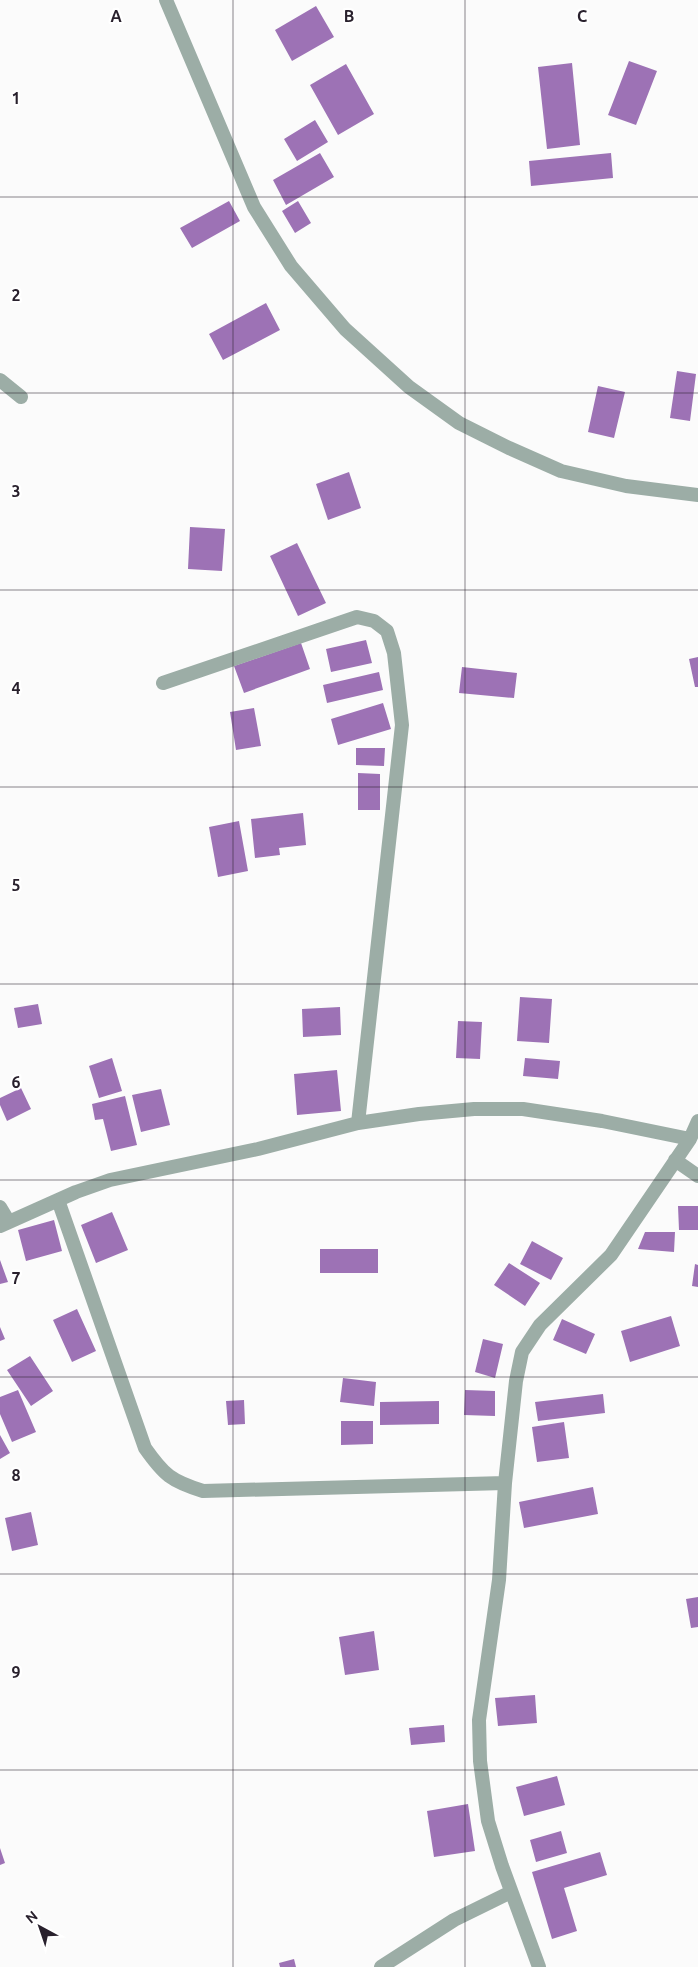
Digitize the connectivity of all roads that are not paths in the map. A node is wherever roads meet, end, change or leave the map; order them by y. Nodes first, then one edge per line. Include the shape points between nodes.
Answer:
1 (166, 0) edge
2 (0, 380) edge
3 (21, 397) dead end
4 (698, 494) edge
5 (163, 683) dead end
6 (698, 1120) edge
7 (358, 1123) junction
8 (690, 1139) junction
9 (675, 1160) junction
10 (698, 1176) edge
11 (58, 1200) junction
12 (0, 1207) edge
13 (4, 1224) edge
14 (505, 1483) junction
15 (511, 1892) junction
16 (381, 1967) edge
17 (539, 1967) edge

1 - 4 street via 254,207 291,266 345,329 408,387 458,423 509,448 561,471 626,486
2 - 3 street
5 - 7 street via 357,617 374,621 387,631 394,653 402,725
6 - 8 street
7 - 8 street via 474,1109 523,1109
7 - 11 street via 258,1150 110,1180
8 - 9 street
9 - 10 street
9 - 14 street via 611,1255 540,1325 522,1352
11 - 13 street
11 - 14 street via 145,1448 159,1468 177,1483 202,1491
12 - 13 street
14 - 15 street via 499,1580 479,1720 480,1761 488,1821
15 - 16 street via 454,1920
15 - 17 street

